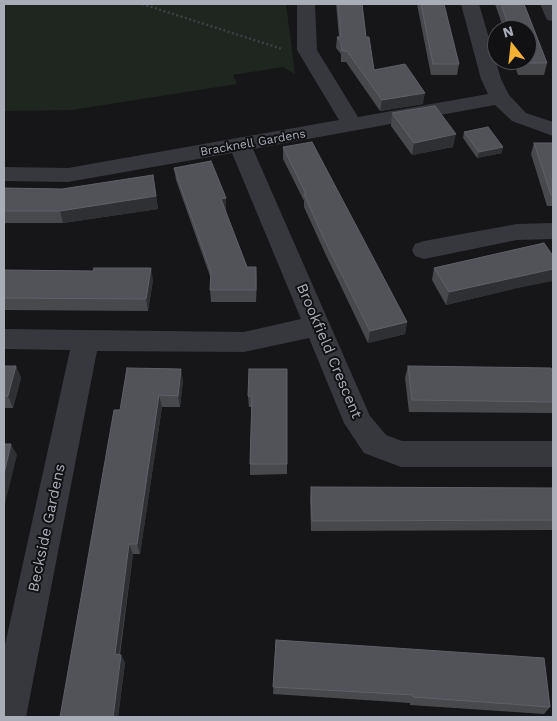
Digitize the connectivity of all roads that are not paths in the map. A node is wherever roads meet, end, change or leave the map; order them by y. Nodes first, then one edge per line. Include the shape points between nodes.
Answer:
1 (306, 4) edge
2 (470, 4) edge
3 (549, 4) edge
4 (553, 16) edge
5 (500, 98) junction
6 (352, 125) junction
7 (553, 129) edge
8 (240, 145) junction
9 (4, 174) edge
10 (553, 231) edge
11 (424, 250) dead end
12 (318, 326) junction
13 (4, 339) edge
14 (86, 340) junction
15 (553, 454) edge
16 (7, 717) edge

1 - 6 street via 306,50
2 - 5 street via 491,79
3 - 4 street
5 - 6 street, Bracknell Gardens
5 - 7 street via 519,117
6 - 8 street, Bracknell Gardens
8 - 9 street, Bracknell Gardens via 68,175
8 - 12 street, Brookfield Crescent
10 - 11 street via 517,232
12 - 14 street via 244,342
12 - 15 street, Brookfield Crescent via 359,423 375,444 401,454
13 - 14 street
14 - 16 street, Beckside Gardens

